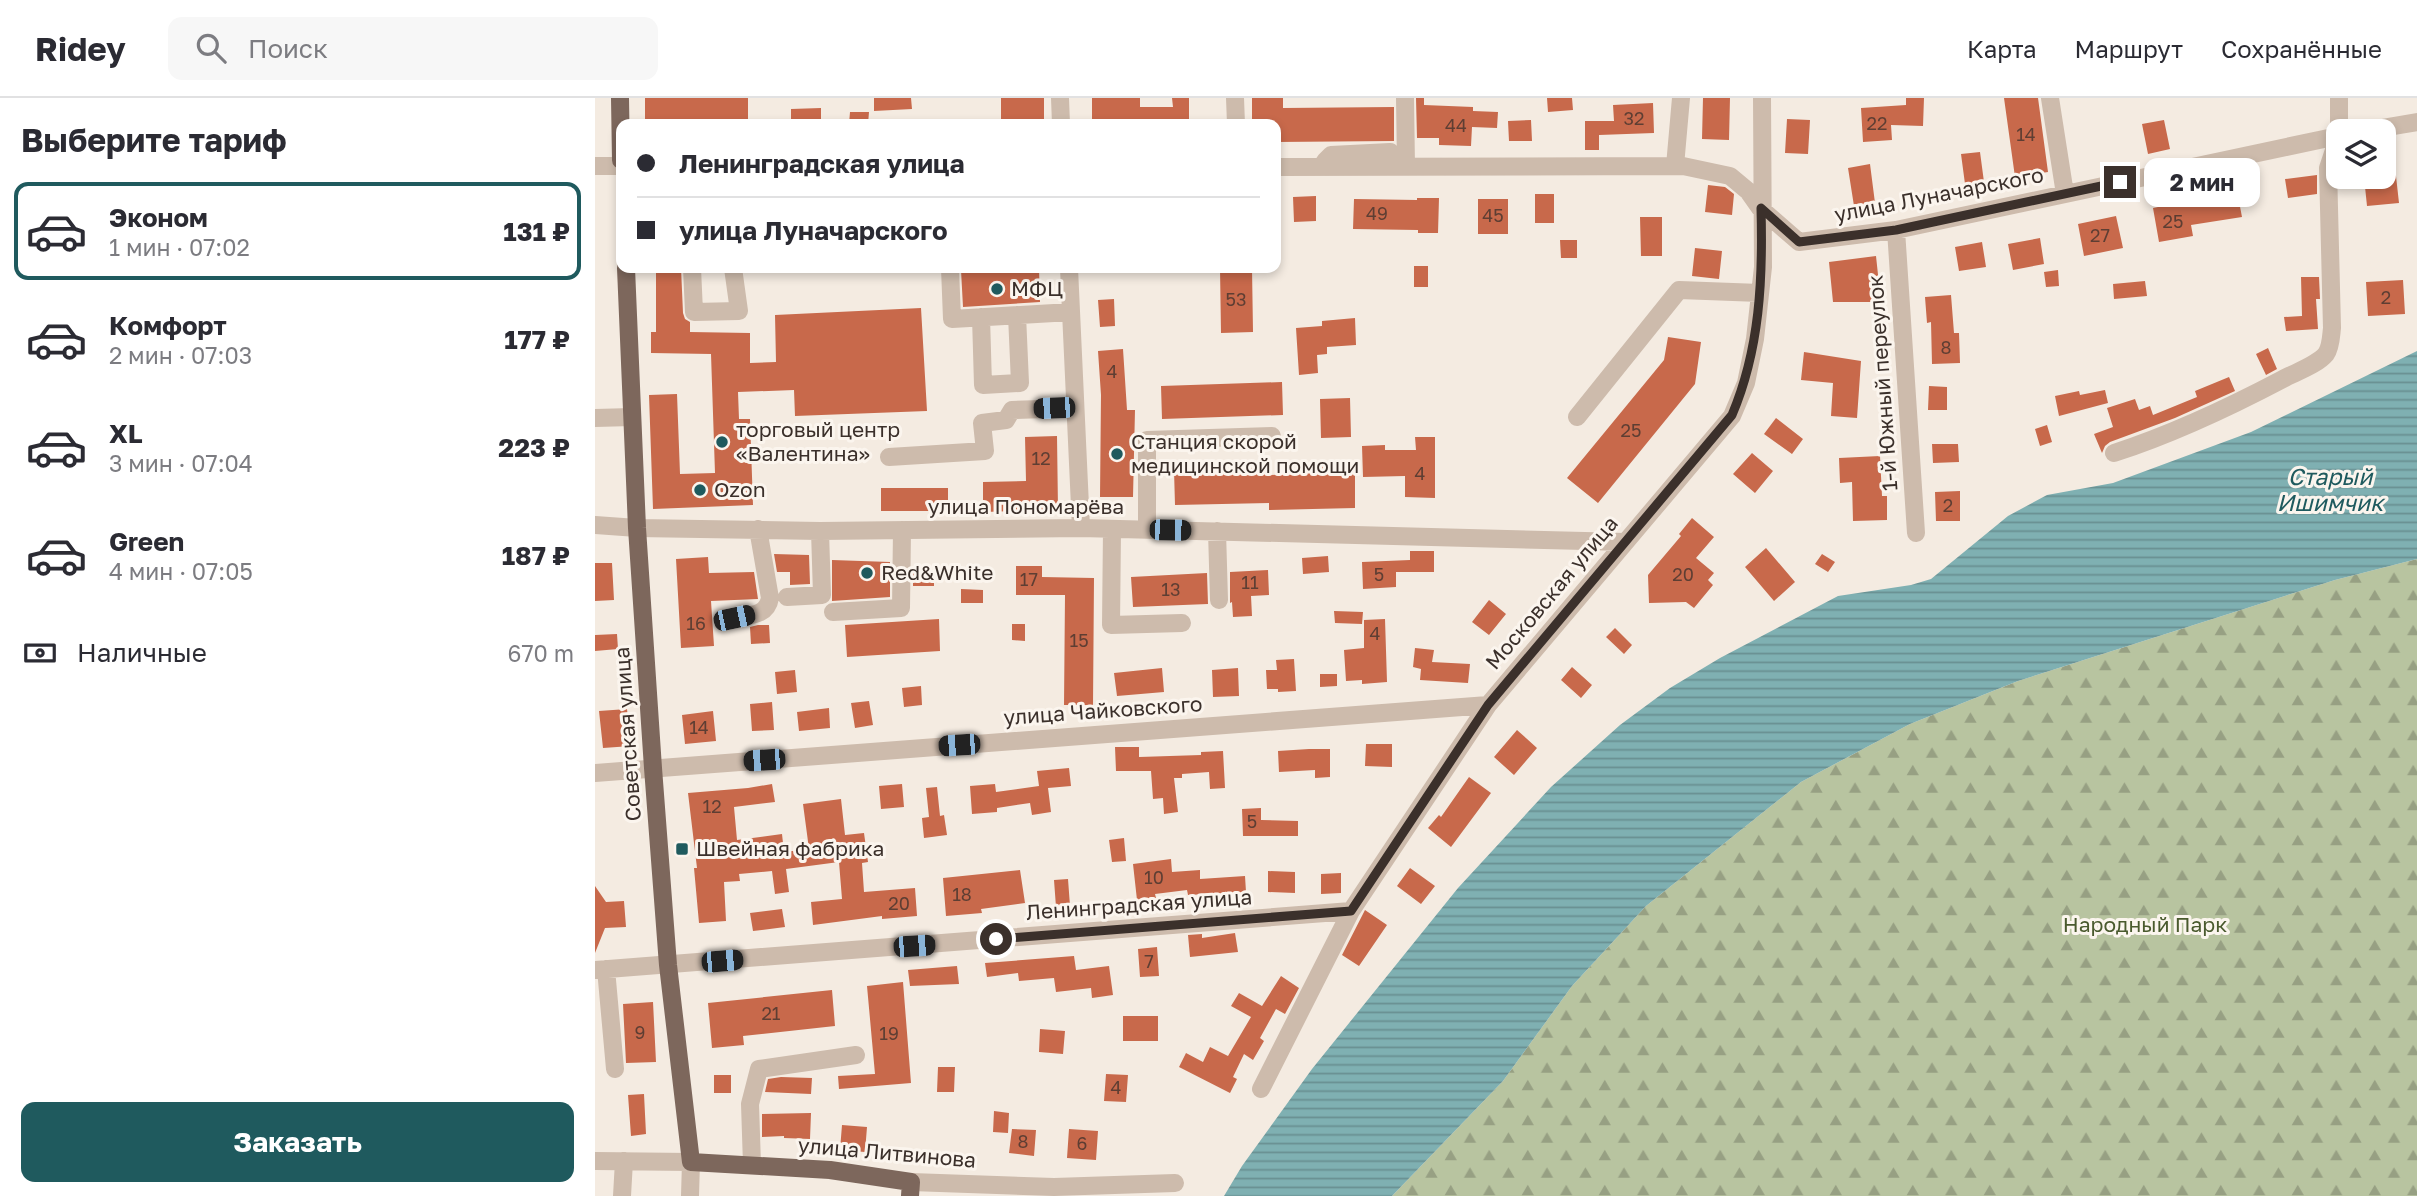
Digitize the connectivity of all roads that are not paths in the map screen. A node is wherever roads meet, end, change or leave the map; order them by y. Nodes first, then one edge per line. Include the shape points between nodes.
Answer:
1 (620, 98) edge
2 (1060, 98) edge
3 (1235, 98) edge
4 (1405, 98) edge
5 (1681, 98) edge
6 (1762, 98) edge
7 (2050, 98) edge
8 (2339, 98) edge
9 (620, 119) edge
10 (1061, 119) edge
11 (1236, 119) edge
12 (2338, 119) edge
13 (2417, 122) edge
14 (2396, 126) edge
15 (2326, 138) edge
16 (595, 166) edge
17 (616, 166) edge
18 (1401, 166) junction
19 (1675, 166) junction
20 (1281, 167) edge
21 (2329, 189) edge
22 (2065, 194) junction
23 (1761, 208) junction
24 (1896, 230) junction
25 (626, 273) edge
26 (692, 273) edge
27 (734, 273) edge
28 (950, 273) edge
29 (1069, 273) edge
30 (1760, 293) junction
31 (1071, 312) junction
32 (1017, 315) junction
33 (981, 317) junction
34 (1076, 408) junction
35 (1577, 416) dead end
36 (632, 417) junction
37 (595, 418) edge
38 (1272, 436) dead end
39 (2114, 453) dead end
40 (888, 457) dead end
41 (595, 524) edge
42 (637, 528) junction
43 (1081, 528) junction
44 (758, 529) junction
45 (1112, 529) junction
46 (902, 530) junction
47 (1147, 530) junction
48 (820, 531) junction
49 (1217, 531) junction
50 (1916, 533) dead end
51 (1625, 542) junction
52 (787, 597) dead end
53 (1219, 600) dead end
54 (833, 612) dead end
55 (734, 618) dead end
56 (1182, 623) dead end
57 (1488, 705) junction
58 (653, 768) junction
59 (595, 773) edge
60 (1351, 911) junction
61 (668, 965) junction
62 (600, 970) edge
63 (856, 1055) dead end
64 (615, 1069) dead end
65 (1261, 1089) dead end
66 (595, 1161) edge
67 (624, 1161) junction
68 (691, 1162) junction
69 (752, 1165) junction
70 (1175, 1183) dead end
71 (910, 1189) edge
72 (1054, 1191) edge
73 (622, 1196) edge
74 (690, 1196) edge

1 - 9 main road
2 - 10 street
3 - 11 street
4 - 18 street
5 - 19 street
6 - 23 street, Московская улица
7 - 22 street
8 - 12 street
13 - 14 street
15 - 22 street, улица Луначарского
16 - 17 street
18 - 19 street, улица Луначарского
18 - 20 street, улица Луначарского
19 - 23 street, улица Луначарского via 1730,176
21 - 39 street via 2332,327 2325,354 2239,402 2162,438
22 - 24 street, улица Луначарского
23 - 24 street, улица Луначарского via 1799,242
23 - 30 street, Московская улица
24 - 50 street, 1-й Южный переулок
25 - 36 main road, Советская улица
26 - 27 street via 694,312 739,311
28 - 33 street via 952,319
29 - 31 street
30 - 35 street via 1679,290
30 - 51 street, Московская улица via 1746,383 1732,415
31 - 32 street
31 - 34 street
32 - 33 street
32 - 33 street via 1020,383 983,385
34 - 40 street via 1012,410 1006,420 982,423 985,451
34 - 43 street
36 - 37 street
36 - 42 main road, Советская улица
38 - 47 street via 1147,440
41 - 42 street, улица Пономарёва
42 - 44 street, улица Пономарёва
42 - 58 main road, Советская улица
43 - 45 street, улица Пономарёва
43 - 46 street, улица Пономарёва
44 - 48 street, улица Пономарёва
44 - 55 street via 769,606 763,612
45 - 47 street, улица Пономарёва
45 - 56 street via 1111,625
46 - 48 street, улица Пономарёва
46 - 54 street via 901,608
47 - 49 street, улица Пономарёва
48 - 52 street via 822,595
49 - 51 street, улица Пономарёва
49 - 53 street
51 - 57 street, Московская улица
57 - 58 street, улица Чайковского
57 - 60 street, Московская улица
58 - 59 street, улица Чайковского
58 - 61 main road, Советская улица
60 - 61 street, Ленинградская улица
60 - 65 street, Московская улица
61 - 62 street, Ленинградская улица
61 - 68 main road, Советская улица
62 - 64 street
63 - 69 street via 759,1069 750,1104
66 - 67 street, улица Литвинова
67 - 68 street, улица Литвинова
67 - 73 street
68 - 69 main road, улица Литвинова
68 - 74 street, Советская улица
69 - 71 main road, улица Литвинова via 830,1170
70 - 72 street, улица Литвинова
71 - 72 street, улица Литвинова

